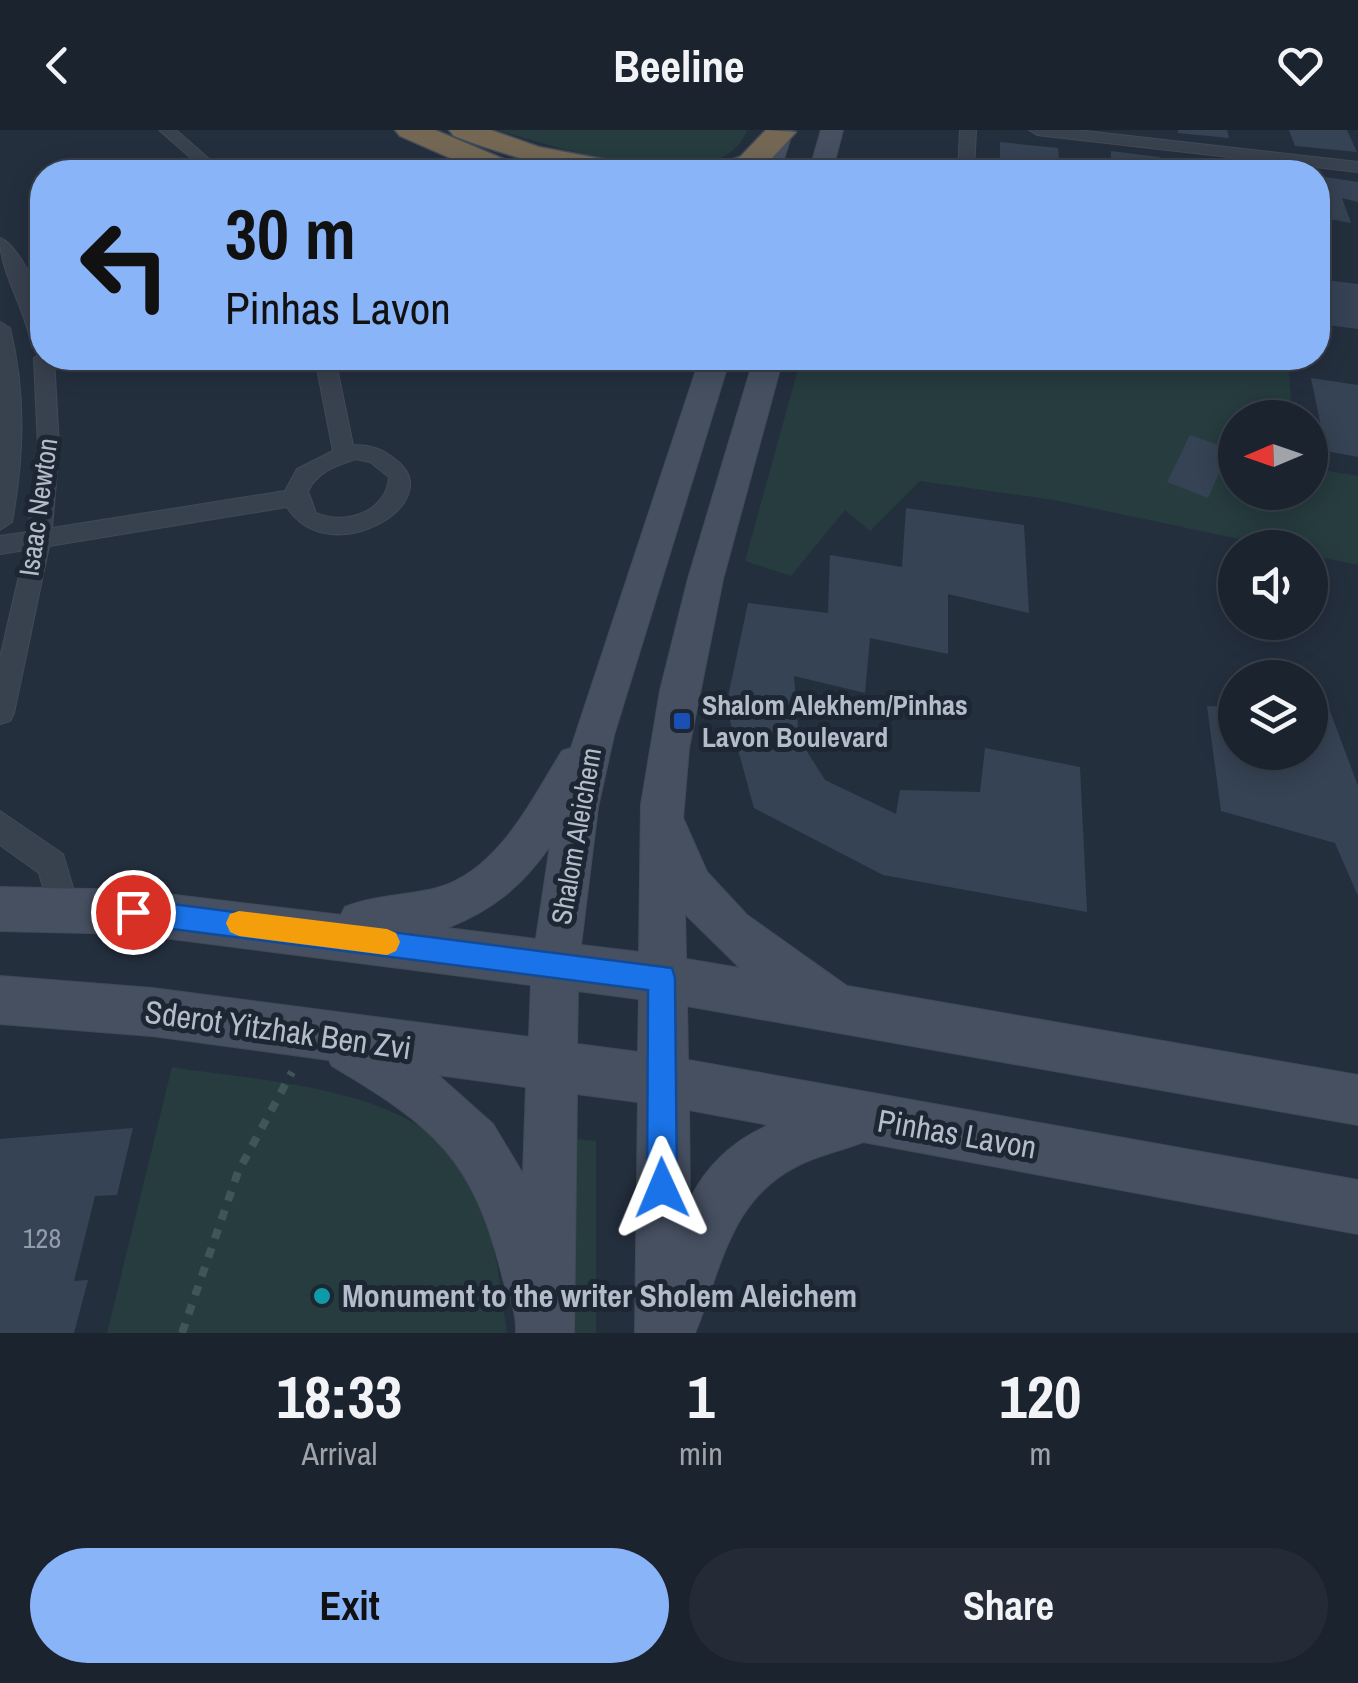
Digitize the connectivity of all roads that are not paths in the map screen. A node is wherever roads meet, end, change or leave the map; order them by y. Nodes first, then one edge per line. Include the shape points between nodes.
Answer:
1 (167, 130) edge
2 (410, 130) edge
3 (464, 130) edge
4 (832, 130) edge
5 (968, 130) edge
6 (1038, 130) edge
7 (781, 131) edge
8 (1235, 149) junction
9 (202, 160) edge
10 (472, 160) edge
11 (562, 160) edge
12 (754, 160) edge
13 (773, 160) edge
14 (823, 160) edge
15 (967, 160) edge
16 (1237, 160) edge
17 (1315, 160) edge
18 (1330, 162) edge
19 (1358, 166) edge
20 (0, 242) edge
21 (30, 299) edge
22 (0, 328) edge
23 (46, 370) edge
24 (327, 370) edge
25 (711, 370) edge
26 (766, 370) edge
27 (344, 454) junction
28 (294, 498) junction
29 (0, 522) edge
30 (37, 540) junction
31 (0, 545) edge
32 (0, 713) edge
33 (594, 735) junction
34 (662, 805) junction
35 (0, 824) edge
36 (62, 908) junction
37 (0, 909) edge
38 (295, 929) junction
39 (556, 966) junction
40 (662, 978) junction
41 (0, 1000) edge
42 (848, 1011) junction
43 (322, 1038) junction
44 (556, 1066) junction
45 (661, 1080) junction
46 (1358, 1100) edge
47 (864, 1118) junction
48 (1358, 1206) edge
49 (544, 1333) edge
50 (666, 1333) edge

1 - 9 street
2 - 10 highway
3 - 11 highway
4 - 14 main road
5 - 15 street
6 - 8 street
7 - 12 highway
7 - 13 main road
8 - 16 street
8 - 17 street
18 - 19 street
20 - 21 street
22 - 29 street, Isaac Newton via 10,362 12,436
23 - 30 street, Isaac Newton via 48,467
24 - 27 street
25 - 33 main road, Shalom Aleichem
26 - 34 main road via 683,664
27 - 28 street via 302,476
27 - 28 street via 391,462 401,487 394,502 370,520 338,528 302,517
28 - 30 street
30 - 31 street
30 - 32 street, Isaac Newton
33 - 38 main road via 528,844 500,879 470,900 401,920
33 - 39 main road, Shalom Aleichem via 577,807
34 - 40 main road
34 - 42 main road via 686,876 716,917 756,954
35 - 36 street via 52,864
36 - 37 main road
36 - 38 main road
38 - 39 main road
39 - 40 main road
39 - 44 main road, Shalom Aleichem
40 - 42 main road
40 - 45 main road
41 - 43 main road, Sderot Yitzhak Ben Zvi via 152,1012
42 - 46 main road
43 - 44 main road, Sderot Yitzhak Ben Zvi
43 - 49 main road via 435,1100 466,1128 518,1225
44 - 45 main road, Pinhas Lavon
44 - 49 main road, Shalom Aleichem
45 - 47 main road, Pinhas Lavon
45 - 50 main road
47 - 48 main road, Pinhas Lavon
47 - 50 main road via 808,1133 740,1169 697,1244

